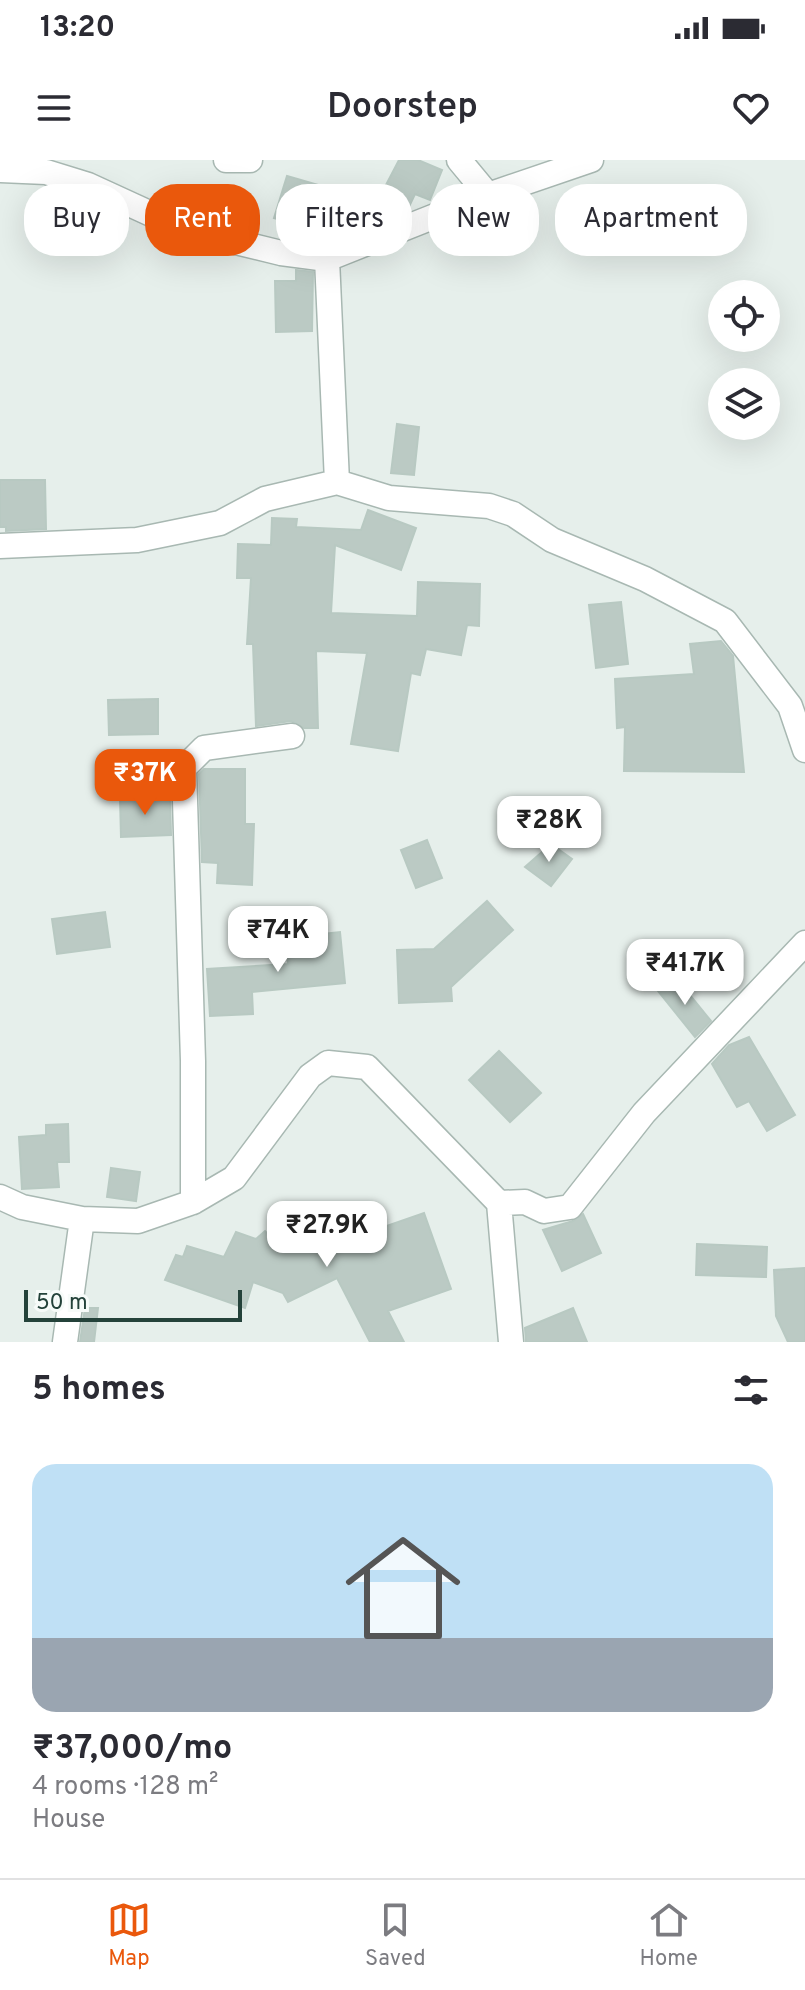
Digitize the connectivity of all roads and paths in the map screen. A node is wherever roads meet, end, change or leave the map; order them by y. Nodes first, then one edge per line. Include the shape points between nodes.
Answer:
1 (226, 160) edge
2 (250, 160) edge
3 (459, 160) edge
4 (591, 160) edge
5 (0, 170) edge
6 (479, 184) edge
7 (520, 184) edge
8 (428, 219) edge
9 (327, 259) junction
10 (337, 482) junction
11 (0, 546) edge
12 (292, 736) dead end
13 (805, 750) edge
14 (805, 943) edge
15 (0, 1197) edge
16 (193, 1202) junction
17 (499, 1203) junction
18 (82, 1219) junction
19 (65, 1342) edge
20 (511, 1342) edge

1 - 2 street
3 - 6 street
4 - 7 street
5 - 9 street via 46,172 88,185 186,230
8 - 9 street
9 - 10 street
10 - 11 street via 265,499 220,523 137,540
10 - 13 street via 389,498 489,506 513,514 552,540 645,579 725,621 790,706
12 - 16 street via 204,748 184,768
14 - 17 street via 644,1113 570,1207 544,1211 525,1202
15 - 18 street
16 - 17 street via 234,1178 310,1076 328,1063 343,1062 367,1067
16 - 18 street via 138,1221
17 - 20 street
18 - 19 street

